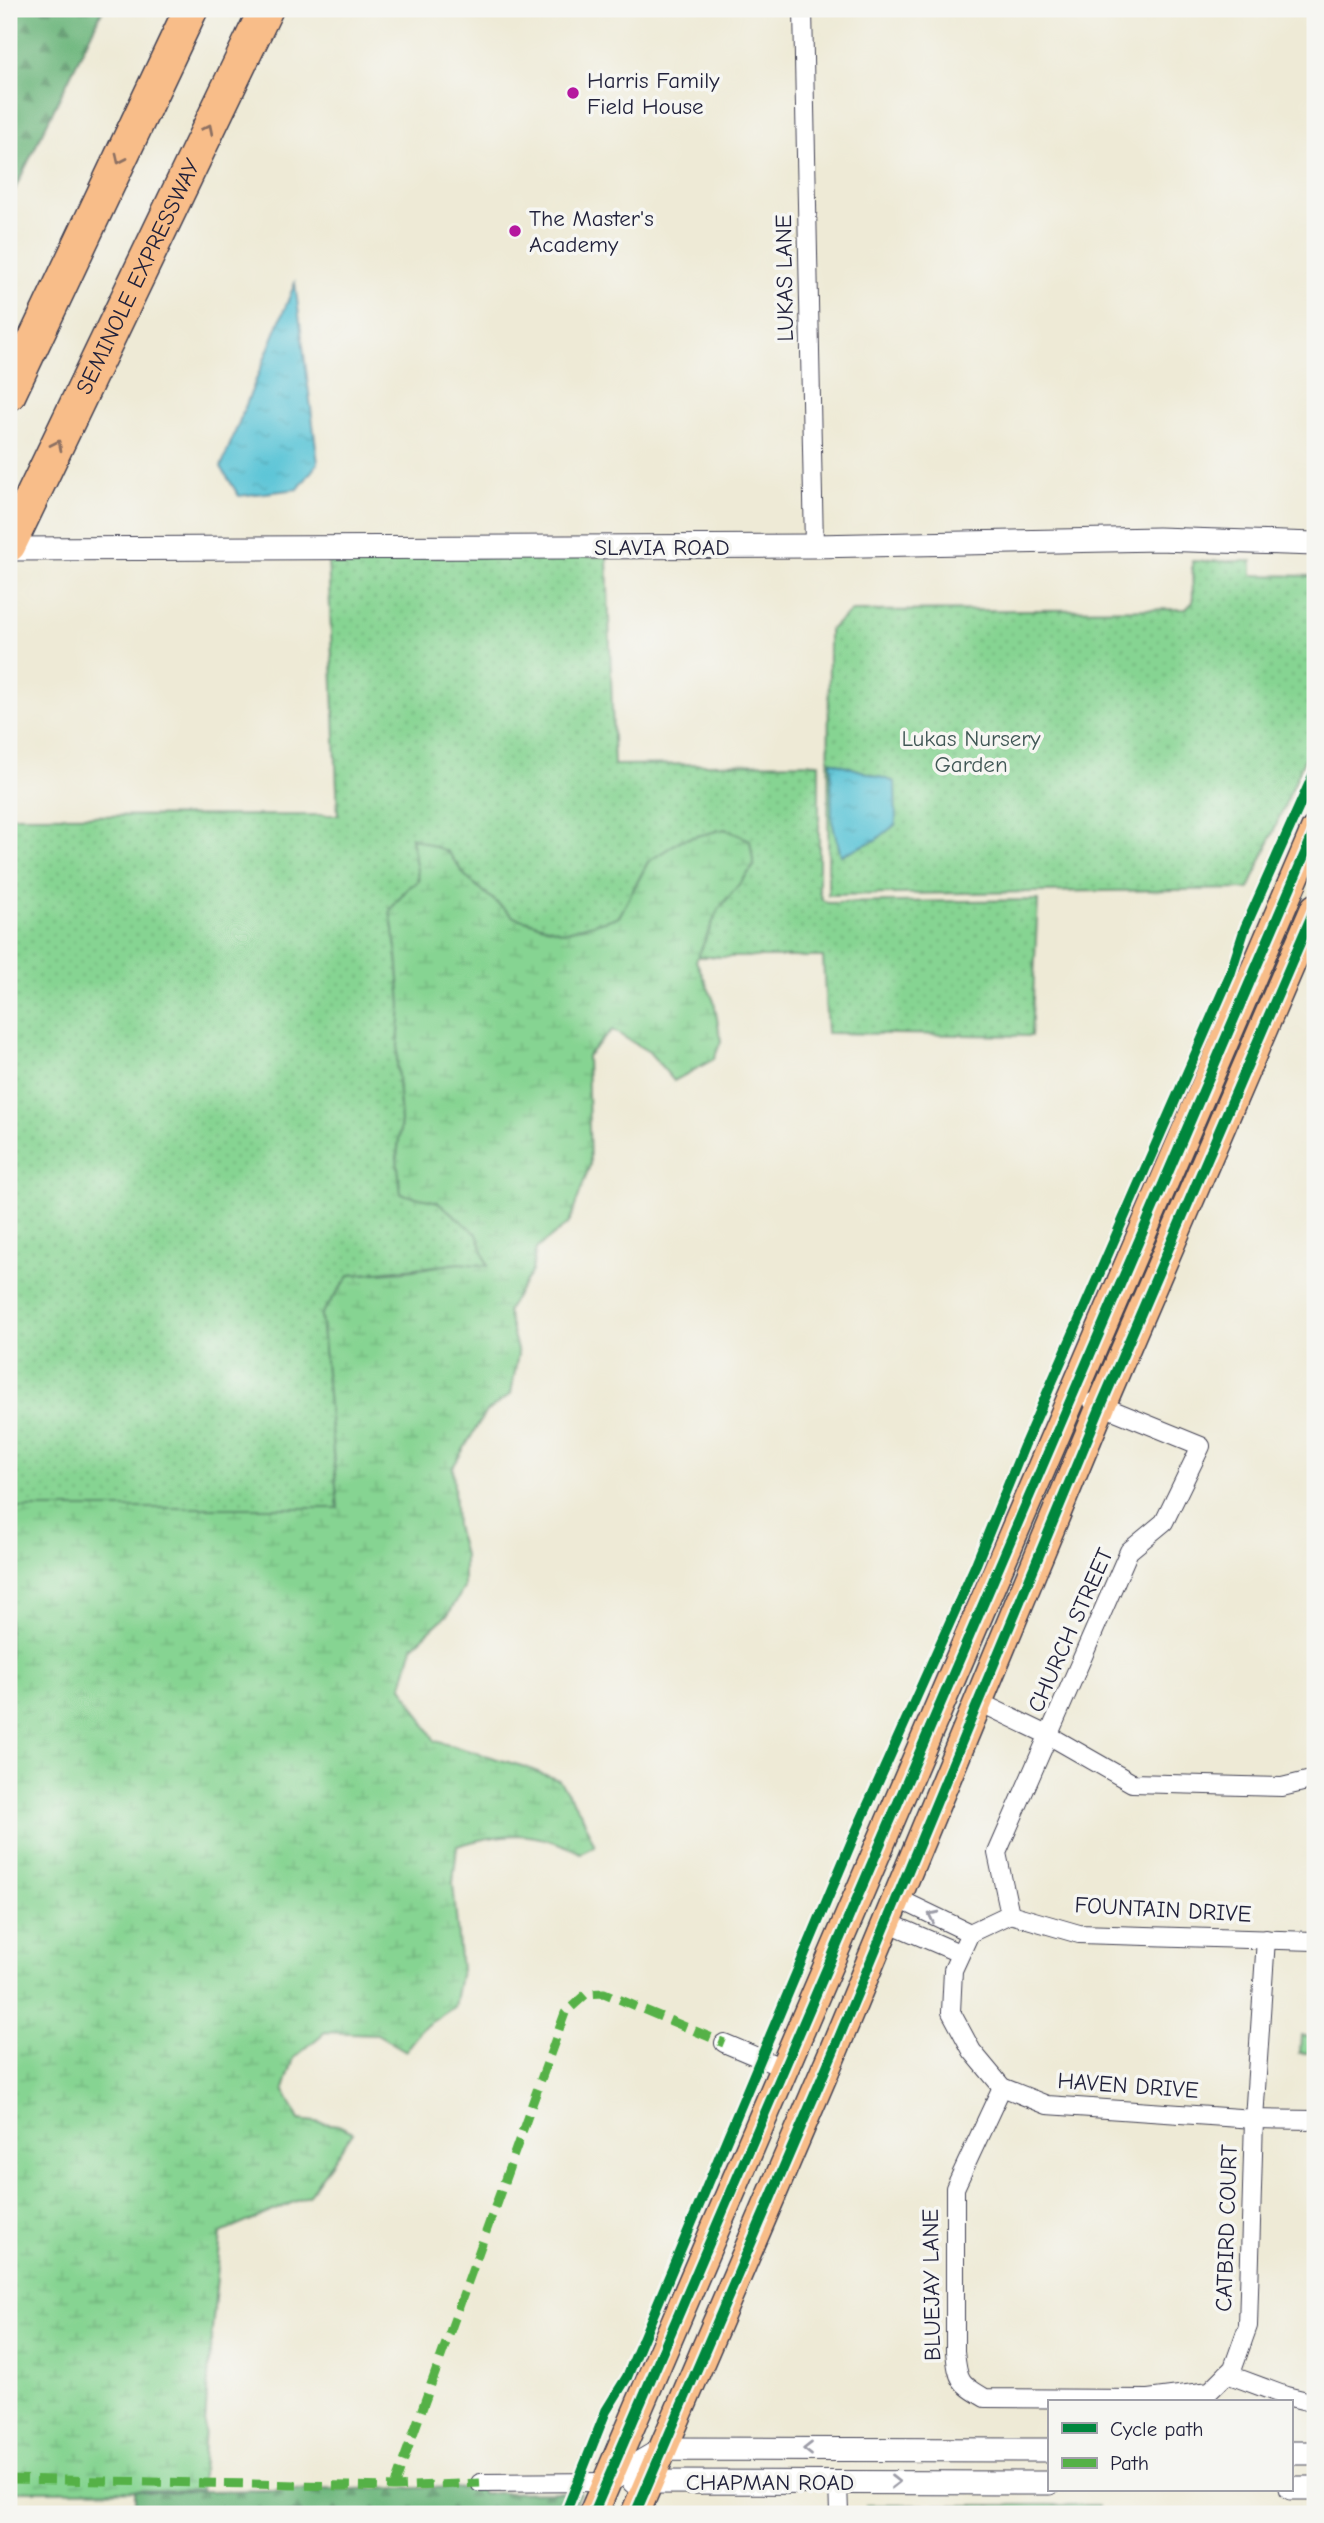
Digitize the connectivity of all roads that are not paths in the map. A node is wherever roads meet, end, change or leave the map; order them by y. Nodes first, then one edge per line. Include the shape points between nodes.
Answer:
1 (191, 9) edge
2 (266, 9) edge
3 (803, 9) edge
4 (9, 394) edge
5 (1315, 544) edge
6 (9, 547) edge
7 (814, 547) junction
8 (1315, 830) edge
9 (1315, 908) edge
10 (1073, 1394) junction
11 (1101, 1406) junction
12 (977, 1701) junction
13 (1050, 1736) junction
14 (1315, 1779) edge
15 (892, 1910) junction
16 (1010, 1914) junction
17 (970, 1933) junction
18 (1266, 1939) junction
19 (1315, 1941) edge
20 (959, 1953) junction
21 (724, 2043) dead end
22 (783, 2068) junction
23 (1002, 2087) junction
24 (1254, 2119) junction
25 (1315, 2120) edge
26 (1227, 2374) junction
27 (1094, 2400) edge
28 (1154, 2400) edge
29 (1315, 2403) edge
30 (663, 2449) junction
31 (1048, 2450) edge
32 (1292, 2453) edge
33 (1315, 2453) edge
34 (607, 2482) junction
35 (649, 2482) junction
36 (838, 2482) junction
37 (480, 2483) dead end
38 (1048, 2483) edge
39 (1292, 2488) edge
40 (1315, 2488) edge
41 (593, 2514) edge
42 (635, 2514) edge
43 (839, 2514) edge

1 -> 4 highway
6 -> 2 highway, SEMINOLE EXPRESSWAY
3 - 7 street, LUKAS LANE
5 - 7 street, SLAVIA ROAD via 1158,539
6 - 7 street, SLAVIA ROAD
8 - 10 main road
9 - 11 main road
10 - 11 street, CHURCH STREET
10 - 22 main road
11 - 12 main road
11 - 13 street, CHURCH STREET via 1200,1446 1164,1522 1129,1551
12 - 13 street
12 - 15 main road
13 - 14 street via 1132,1783 1282,1787
13 - 16 street, CHURCH STREET via 997,1853
17 -> 15 street
15 - 20 street
15 - 30 main road
16 - 17 street
16 - 18 street, FOUNTAIN DRIVE via 1079,1934
17 - 20 street
18 - 19 street, FOUNTAIN DRIVE
18 - 24 street, CATBIRD COURT
20 - 23 street, HAVEN DRIVE via 953,1970 951,2012 972,2051
21 - 22 street
22 - 34 main road
23 - 24 street, HAVEN DRIVE via 1046,2105
23 - 27 street, BLUEJAY LANE via 955,2188 957,2376 985,2398
24 - 25 street, HAVEN DRIVE
24 - 26 street, CATBIRD COURT via 1248,2326
26 - 28 street via 1210,2391
26 - 29 street
31 -> 30 street, CHAPMAN ROAD
30 - 34 street, CHAPMAN ROAD
30 - 35 main road
32 - 33 street
34 - 35 street, CHAPMAN ROAD
34 - 37 street
34 - 41 main road
35 - 36 street, CHAPMAN ROAD
35 - 42 main road
36 -> 38 street, CHAPMAN ROAD
36 - 43 street
39 - 40 street

